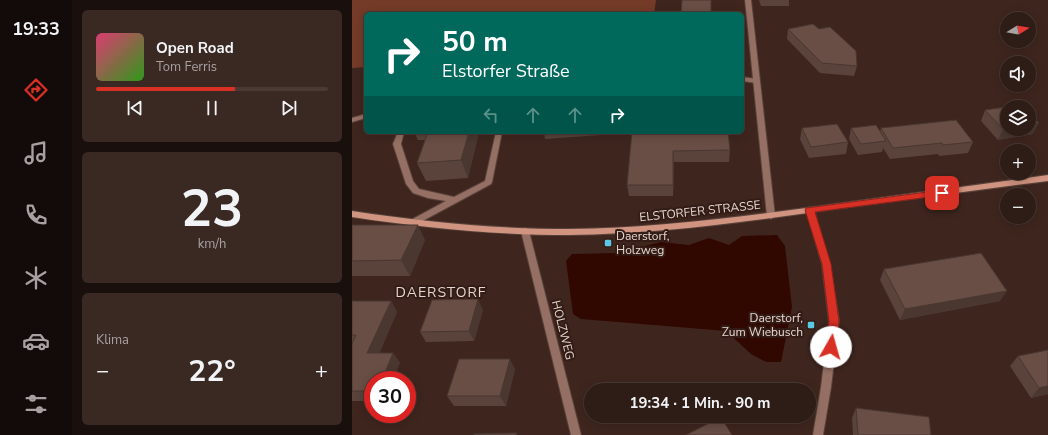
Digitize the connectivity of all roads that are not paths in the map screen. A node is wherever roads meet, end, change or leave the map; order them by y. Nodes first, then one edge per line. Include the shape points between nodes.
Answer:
1 (748, 0) edge
2 (744, 79) edge
3 (757, 81) junction
4 (364, 117) edge
5 (352, 120) edge
6 (400, 134) edge
7 (498, 134) edge
8 (1048, 178) edge
9 (454, 200) junction
10 (810, 210) junction
11 (352, 214) edge
12 (771, 216) junction
13 (412, 223) junction
14 (525, 232) junction
15 (576, 435) edge
16 (818, 435) edge

1 - 3 street
2 - 3 street
3 - 12 street
4 - 5 street
6 - 9 street via 397,144 409,182 416,191
7 - 9 street via 488,182
8 - 10 main road, ELSTORFER STRASSE
9 - 13 street
10 - 12 main road, ELSTORFER STRASSE
10 - 16 street via 826,264 834,321
11 - 13 main road, ELSTORFER STRASSE
12 - 14 main road, ELSTORFER STRASSE via 610,231
13 - 14 main road, ELSTORFER STRASSE
14 - 15 street, HOLZWEG

